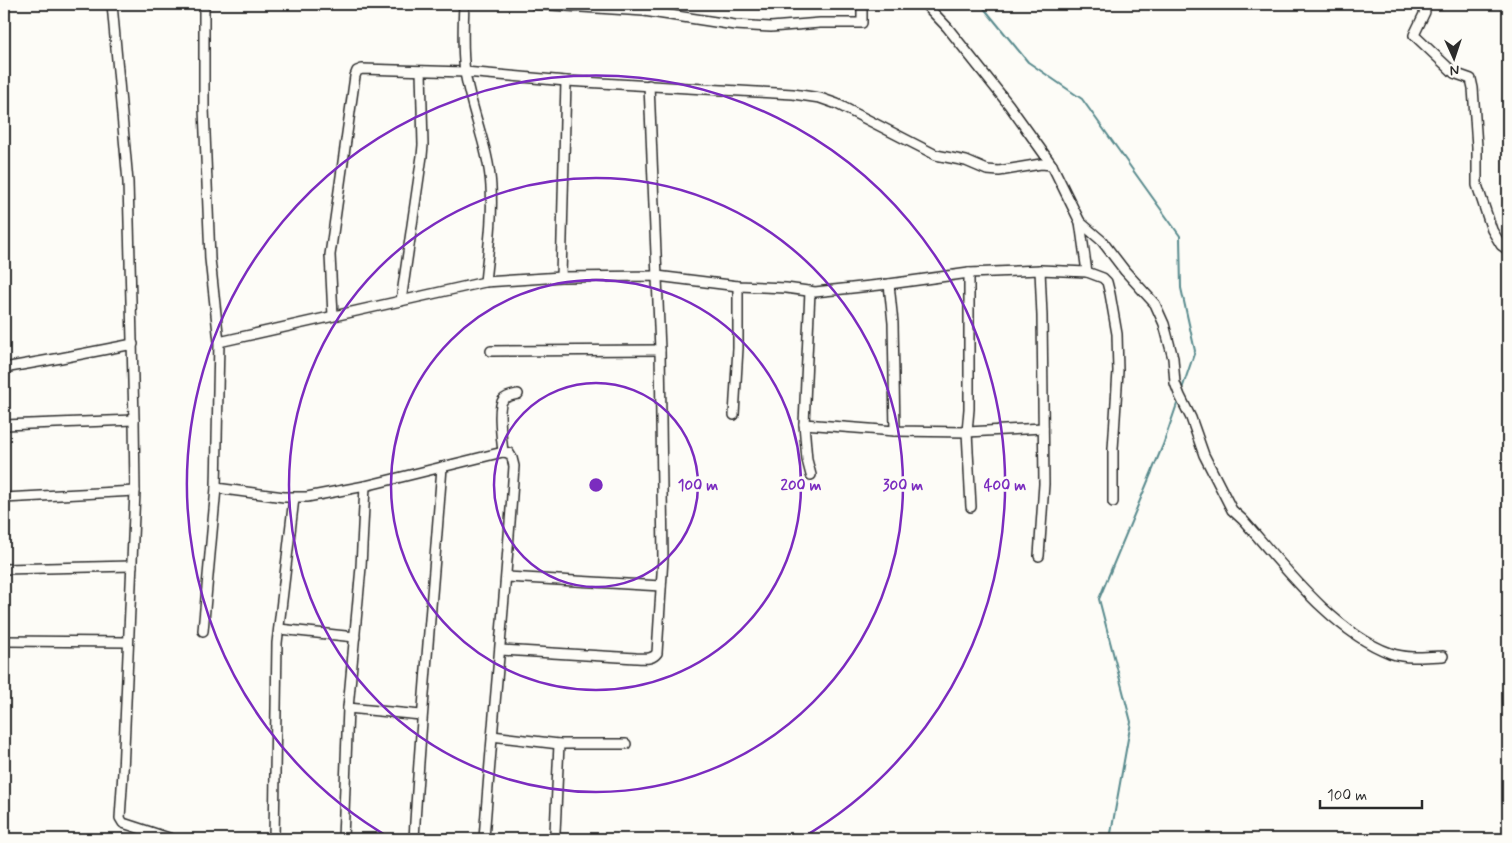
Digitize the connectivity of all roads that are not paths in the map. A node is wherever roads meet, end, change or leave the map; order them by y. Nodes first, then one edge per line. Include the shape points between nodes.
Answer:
1 (112, 4) edge
2 (204, 4) edge
3 (464, 4) edge
4 (534, 4) edge
5 (862, 4) edge
6 (925, 4) edge
7 (1422, 4) edge
8 (421, 70) junction
9 (465, 72) junction
10 (566, 80) junction
11 (649, 85) junction
12 (1052, 165) junction
13 (1080, 222) junction
14 (1508, 250) edge
15 (1040, 270) junction
16 (1088, 272) junction
17 (969, 273) junction
18 (657, 276) junction
19 (561, 277) junction
20 (485, 282) junction
21 (889, 284) junction
22 (738, 286) junction
23 (810, 291) junction
24 (402, 301) junction
25 (333, 316) junction
26 (219, 342) junction
27 (133, 344) junction
28 (660, 350) junction
29 (491, 351) dead end
30 (4, 368) edge
31 (518, 394) dead end
32 (734, 414) dead end
33 (134, 420) junction
34 (804, 424) junction
35 (4, 425) edge
36 (1043, 428) junction
37 (896, 430) junction
38 (967, 432) junction
39 (503, 452) junction
40 (442, 467) junction
41 (811, 475) dead end
42 (365, 486) junction
43 (216, 488) junction
44 (135, 492) junction
45 (4, 498) edge
46 (294, 498) junction
47 (1113, 502) dead end
48 (971, 507) dead end
49 (1039, 556) dead end
50 (132, 566) junction
51 (4, 569) edge
52 (507, 577) junction
53 (661, 586) junction
54 (279, 629) junction
55 (203, 631) dead end
56 (355, 637) junction
57 (4, 640) edge
58 (128, 642) junction
59 (501, 650) junction
60 (1443, 656) dead end
61 (348, 708) junction
62 (421, 715) junction
63 (492, 736) junction
64 (559, 744) junction
65 (626, 744) dead end
66 (555, 833) dead end
67 (172, 839) edge
68 (274, 839) edge
69 (343, 839) edge
70 (414, 839) edge
71 (484, 839) edge

1 - 27 street via 128,182
2 - 26 street via 204,108 210,249
3 - 9 street
4 - 5 street via 644,11 735,25 771,27 862,23
6 - 12 street via 947,27
7 - 14 street via 1425,12 1414,34 1454,73 1471,78 1477,147 1476,185 1492,230 1500,245
8 - 9 street
8 - 24 street via 423,151
8 - 25 street via 362,69 355,76 330,255
9 - 10 street
9 - 20 street via 491,186
10 - 11 street
10 - 19 street
11 - 12 street via 820,98 847,108 936,155 966,161 987,170 1000,172
11 - 18 street
12 - 13 street
13 - 16 street
13 - 60 street via 1102,241 1155,304 1164,324 1177,389 1192,418 1204,455 1232,510 1312,597 1338,622 1366,642 1392,654
15 - 16 street
15 - 17 street
15 - 36 street
16 - 47 street via 1107,282 1117,334
17 - 21 street
17 - 38 street via 970,401
18 - 19 street
18 - 22 street
18 - 28 street
19 - 20 street
20 - 24 street
21 - 23 street
21 - 37 street
22 - 23 street
22 - 32 street
23 - 34 street
24 - 25 street
25 - 26 street
26 - 43 street
27 - 30 street
27 - 33 street
28 - 29 street
28 - 53 street
31 - 39 street via 502,400
33 - 35 street
33 - 44 street
34 - 37 street
34 - 41 street
36 - 38 street
36 - 49 street via 1044,484
37 - 38 street
38 - 48 street
39 - 40 street
39 - 52 street via 509,453 514,466
40 - 42 street
40 - 62 street
42 - 46 street
42 - 56 street
43 - 46 street
43 - 55 street
44 - 45 street
44 - 50 street
46 - 54 street
50 - 51 street
50 - 58 street
52 - 53 street
52 - 59 street
53 - 59 street via 655,656 636,658
54 - 56 street
54 - 68 street
56 - 61 street
57 - 58 street
58 - 67 street via 120,818 123,823
59 - 63 street
61 - 62 street
61 - 69 street
62 - 70 street
63 - 64 street
63 - 71 street
64 - 65 street
64 - 66 street

